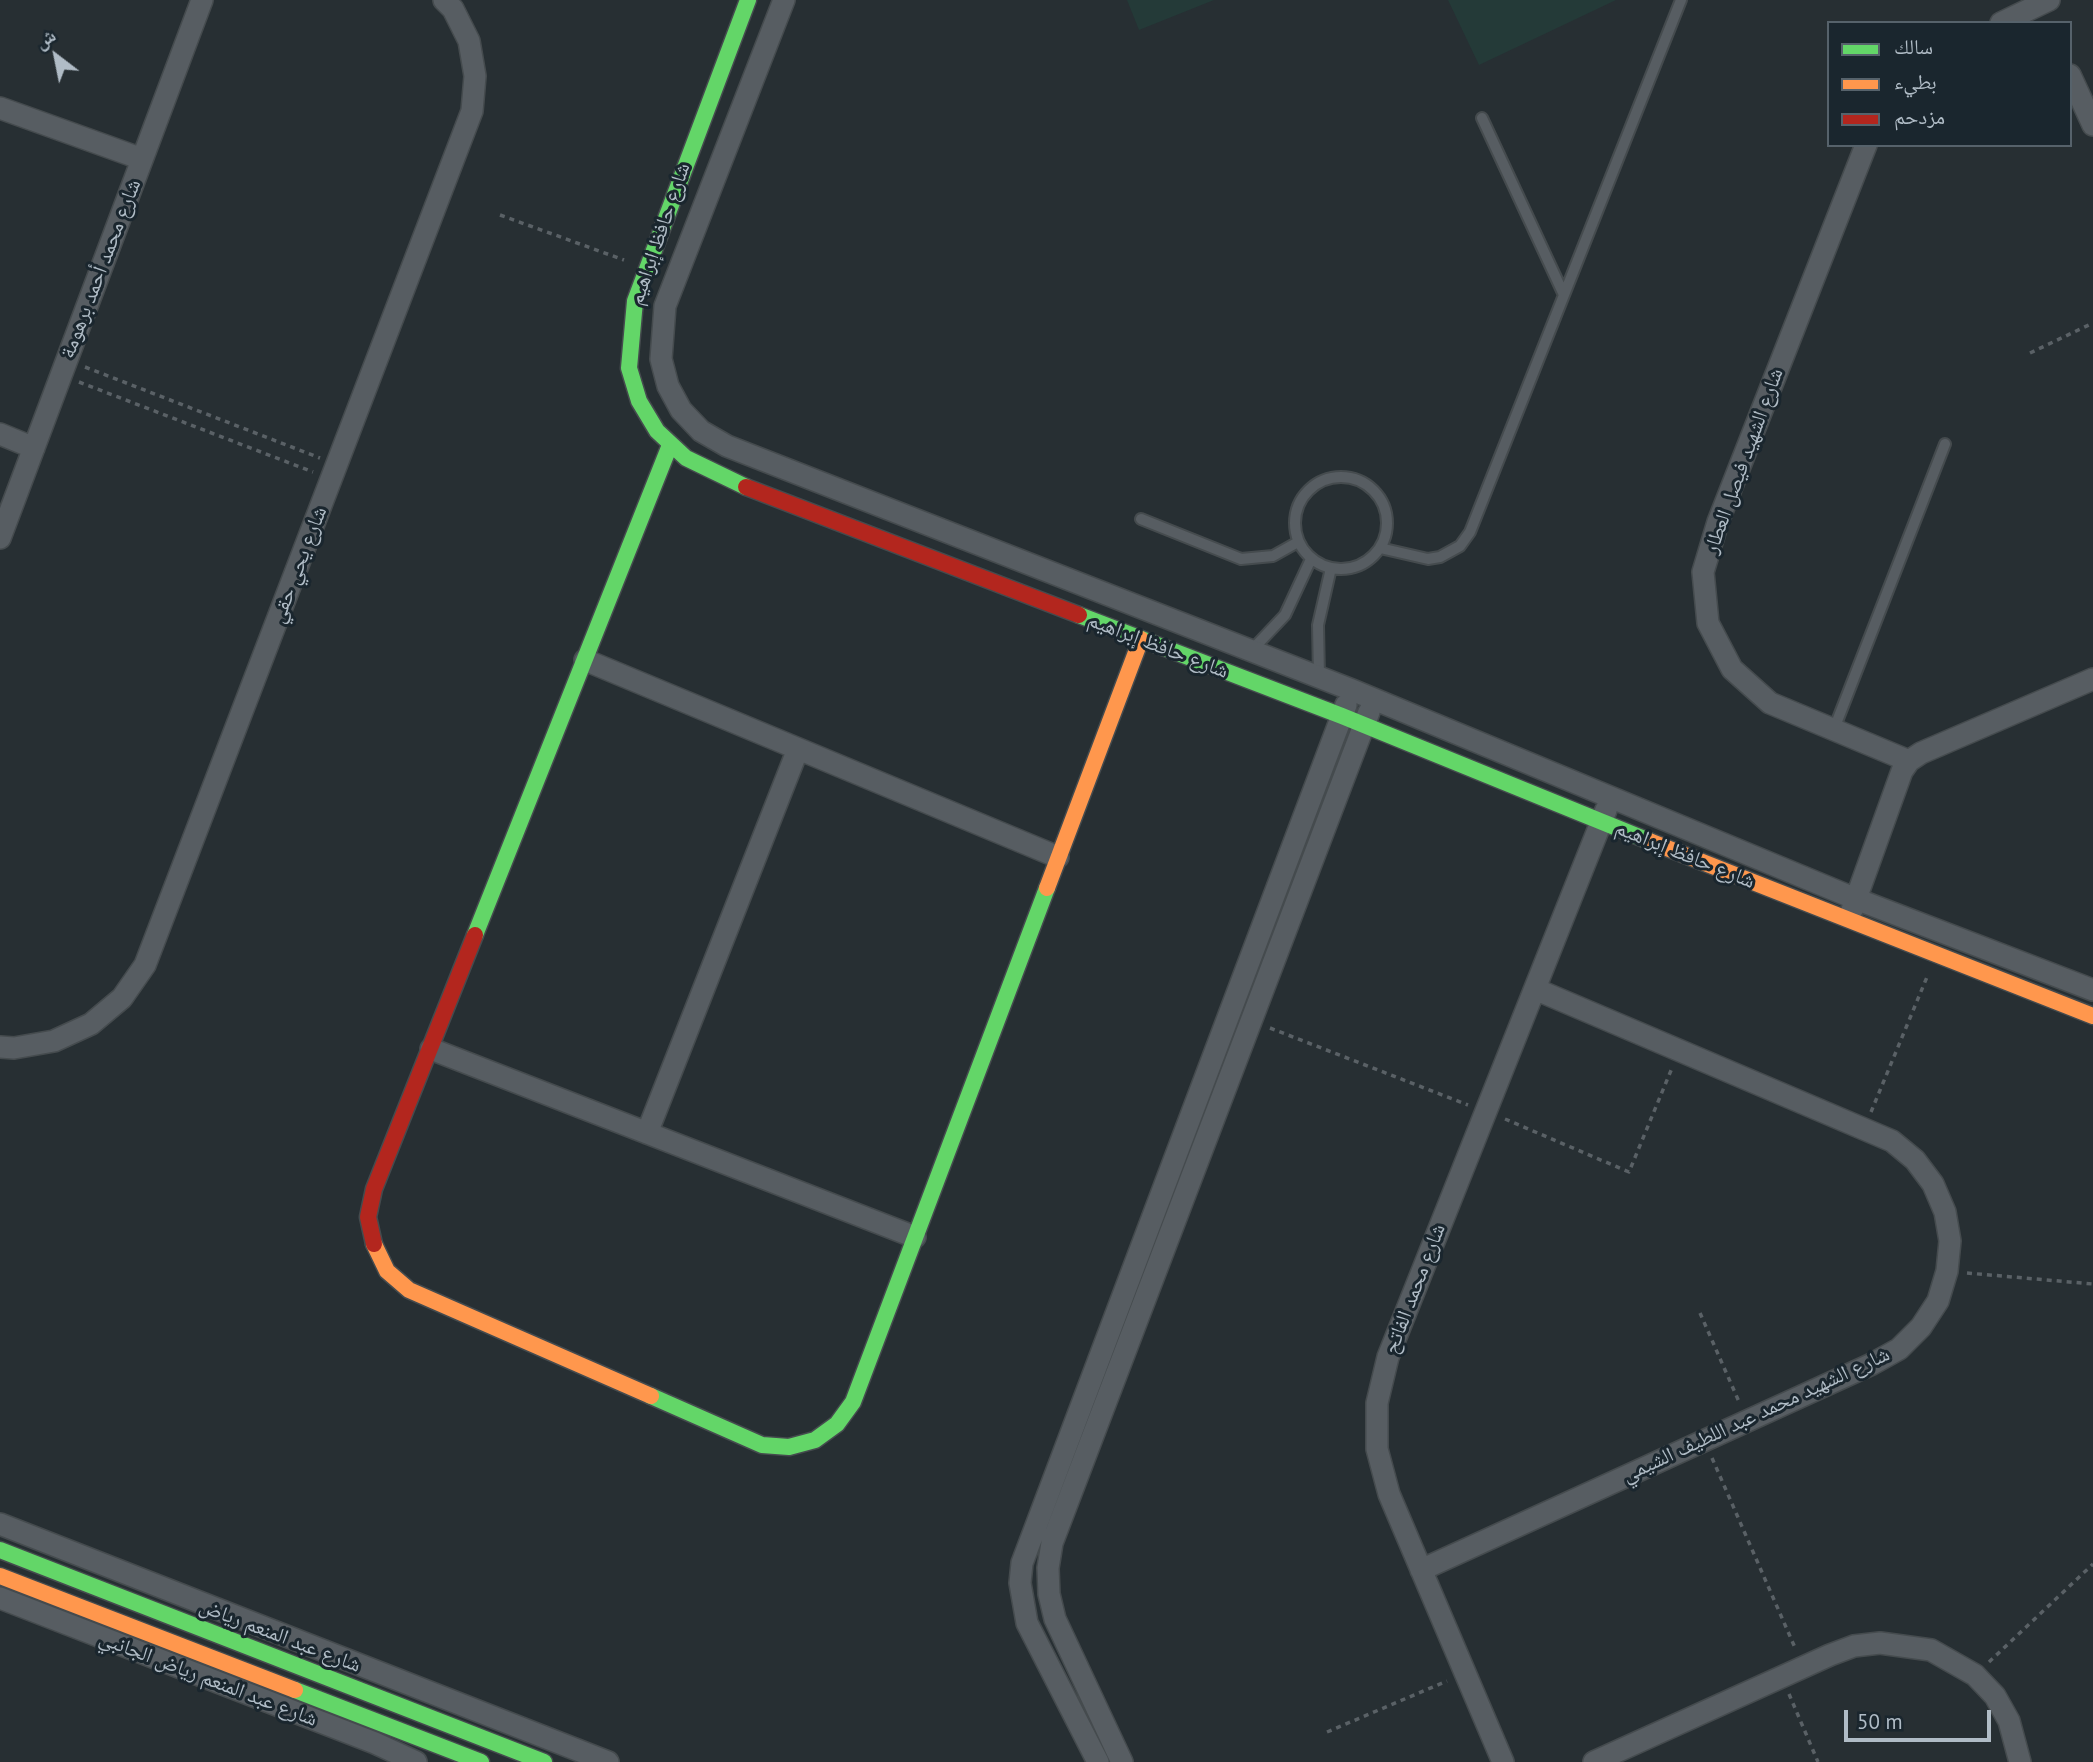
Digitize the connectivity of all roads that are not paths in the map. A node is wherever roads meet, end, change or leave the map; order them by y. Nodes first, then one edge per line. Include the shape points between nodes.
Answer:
1 (202, 0) edge
2 (444, 0) edge
3 (748, 0) edge
4 (784, 0) edge
5 (1681, 0) edge
6 (2045, 9) edge
7 (2007, 21) edge
8 (2072, 79) edge
9 (0, 108) edge
10 (1482, 118) dead end
11 (2093, 125) edge
12 (691, 144) junction
13 (1865, 147) edge
14 (723, 154) junction
15 (142, 159) junction
16 (1564, 295) junction
17 (0, 433) edge
18 (1945, 444) dead end
19 (670, 445) junction
20 (34, 448) junction
21 (1142, 519) dead end
22 (916, 520) junction
23 (0, 538) edge
24 (1298, 541) junction
25 (903, 548) junction
26 (1380, 548) junction
27 (1311, 559) junction
28 (1331, 568) junction
29 (1141, 639) junction
30 (1251, 651) junction
31 (585, 660) junction
32 (1319, 677) junction
33 (2093, 679) edge
34 (1352, 690) junction
35 (1374, 699) junction
36 (1342, 716) junction
37 (1363, 725) junction
38 (1834, 729) junction
39 (798, 749) junction
40 (1909, 761) junction
41 (1612, 797) junction
42 (1602, 821) junction
43 (1058, 857) junction
44 (1856, 899) junction
45 (1847, 921) junction
46 (1535, 989) junction
47 (2093, 990) edge
48 (2093, 1016) edge
49 (0, 1047) edge
50 (431, 1049) junction
51 (647, 1133) junction
52 (915, 1237) junction
53 (1038, 1517) junction
54 (0, 1524) edge
55 (1059, 1526) junction
56 (0, 1550) edge
57 (1421, 1570) junction
58 (0, 1576) edge
59 (0, 1598) edge
60 (401, 1680) junction
61 (392, 1701) junction
62 (383, 1722) junction
63 (371, 1752) edge
64 (416, 1762) edge
65 (481, 1762) edge
66 (544, 1762) edge
67 (608, 1762) edge
68 (1098, 1762) edge
69 (1122, 1762) edge
70 (1503, 1762) edge
71 (1594, 1762) edge
72 (2020, 1762) edge

1 - 15 street, شارع محمد أحمد برهومة
2 - 49 street, شارع يحي حقي via 469,41 475,76 472,111 145,965 122,999 91,1024 54,1041
3 - 12 street, شارع حافظ إبراهيم
4 - 14 street, شارع حافظ إبراهيم
5 - 16 lane
6 - 7 street
8 - 11 street
9 - 15 street
10 - 16 lane
12 - 14 street
12 - 19 street, شارع حافظ إبراهيم via 635,301 629,334 629,368 639,401
13 - 38 street, شارع الشهيد فيصل العطار via 1718,522 1703,572 1708,623 1731,669 1770,703
14 - 22 street, شارع حافظ إبراهيم via 665,306 661,359 668,386 681,410 701,431 727,446
15 - 20 street, شارع محمد أحمد برهومة
16 - 26 lane via 1466,540 1450,553 1428,559
17 - 20 street
18 - 38 lane
19 - 25 street, شارع حافظ إبراهيم via 709,472
19 - 31 street
20 - 23 street, شارع محمد أحمد برهومة
21 - 24 lane via 1241,559 1273,556
22 - 25 street
22 - 30 street, شارع حافظ إبراهيم
24 - 26 lane via 1295,519 1302,499 1318,483 1339,477 1361,481 1384,505 1387,527
24 - 27 lane
25 - 29 street, شارع حافظ إبراهيم
26 - 28 lane via 1354,568
27 - 28 lane
27 - 30 lane via 1285,615
28 - 32 lane via 1318,625
29 - 36 street, شارع حافظ إبراهيم
29 - 43 street
30 - 32 street, شارع حافظ إبراهيم
31 - 39 street
31 - 50 street
32 - 34 street, شارع حافظ إبراهيم
33 - 40 street
34 - 35 street, شارع حافظ إبراهيم
34 - 36 street
35 - 37 street
35 - 41 street, شارع حافظ إبراهيم
36 - 37 street, شارع حافظ إبراهيم
36 - 53 street
37 - 42 street, شارع حافظ إبراهيم
37 - 55 street
38 - 40 street, شارع الشهيد فيصل العطار
39 - 43 street
39 - 51 street
40 - 44 street
41 - 42 street, شارع محمد الفاتح
41 - 44 street, شارع حافظ إبراهيم
42 - 45 street, شارع حافظ إبراهيم
42 - 46 street, شارع محمد الفاتح
43 - 52 street
44 - 45 street
44 - 47 street, شارع حافظ إبراهيم
45 - 48 street, شارع حافظ إبراهيم
46 - 57 street, شارع محمد الفاتح via 1388,1357 1377,1403 1377,1449 1389,1494
46 - 57 street, شارع الشهيد محمد عبد اللطيف الشيمي via 1892,1141 1915,1160 1933,1184 1945,1212 1950,1241 1947,1271 1938,1301 1899,1349
50 - 51 street
50 - 52 street via 370,1203 369,1231 387,1271 410,1290 762,1445 789,1447 815,1440 846,1414
51 - 52 street
53 - 55 street
53 - 68 street via 1022,1563 1022,1603 1027,1622
54 - 60 street
55 - 69 street via 1048,1568 1055,1619
56 - 61 street, شارع عبد المنعم رياض
57 - 70 street, شارع محمد الفاتح
58 - 62 street, شارع عبد المنعم رياض
59 - 63 street, شارع عبد المنعم رياض الجانبي
60 - 61 street
60 - 67 street
61 - 62 street
61 - 66 street, شارع عبد المنعم رياض
62 - 63 street
62 - 65 street, شارع عبد المنعم رياض
63 - 64 street, شارع عبد المنعم رياض الجانبي
71 - 72 street via 1854,1646 1893,1643 1931,1650 1975,1675 1995,1696 2009,1721

